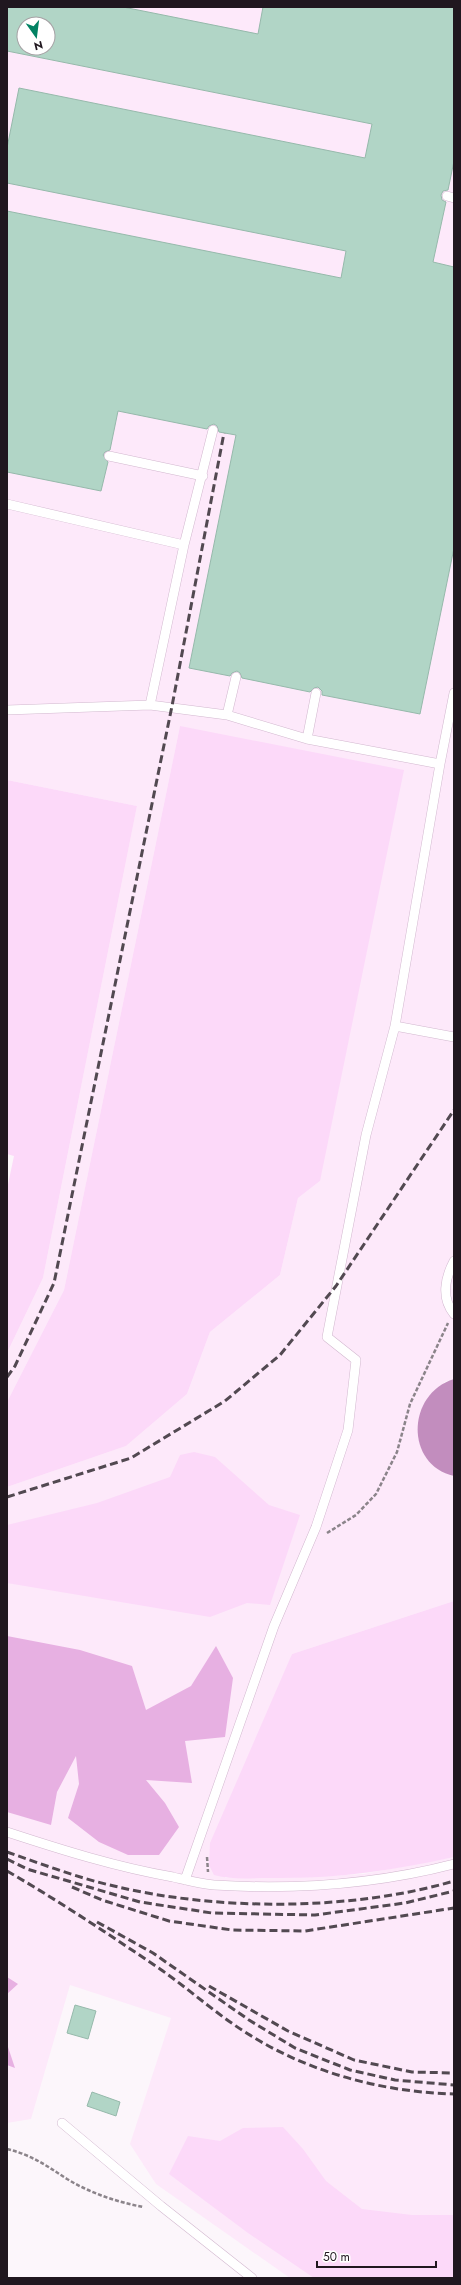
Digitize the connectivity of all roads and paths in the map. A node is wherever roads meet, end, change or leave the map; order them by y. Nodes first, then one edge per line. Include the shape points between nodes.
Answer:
1 (213, 430) dead end
2 (109, 456) dead end
3 (203, 476) junction
4 (7, 504) edge
5 (184, 545) junction
6 (236, 677) dead end
7 (316, 693) dead end
8 (454, 693) edge
9 (150, 705) junction
10 (7, 710) edge
11 (227, 715) junction
12 (307, 739) junction
13 (440, 764) junction
14 (395, 1026) junction
15 (454, 1037) edge
16 (454, 1261) edge
17 (453, 1314) edge
18 (325, 1534) dead end
19 (7, 1832) edge
20 (207, 1851) dead end
21 (454, 1864) edge
22 (184, 1880) junction
23 (209, 1884) junction
24 (62, 2123) dead end
25 (7, 2149) edge
26 (161, 2206) junction
27 (252, 2278) edge

1 - 3 lane
2 - 3 lane
3 - 5 lane
4 - 5 lane
5 - 9 lane
6 - 11 lane
7 - 12 lane
8 - 13 lane
9 - 10 lane
9 - 11 lane
11 - 12 lane
12 - 13 lane
13 - 14 lane
14 - 15 lane
14 - 22 lane via 366,1135 327,1338 356,1360 348,1430 316,1527 274,1626
16 - 17 lane via 448,1272 444,1294
17 - 18 path via 410,1404 397,1452 376,1494 356,1514
19 - 22 lane via 128,1869
20 - 23 path
21 - 23 lane via 356,1883 287,1886
22 - 23 lane
24 - 26 lane
25 - 26 path via 43,2162 68,2180 122,2203 148,2208
26 - 27 lane

